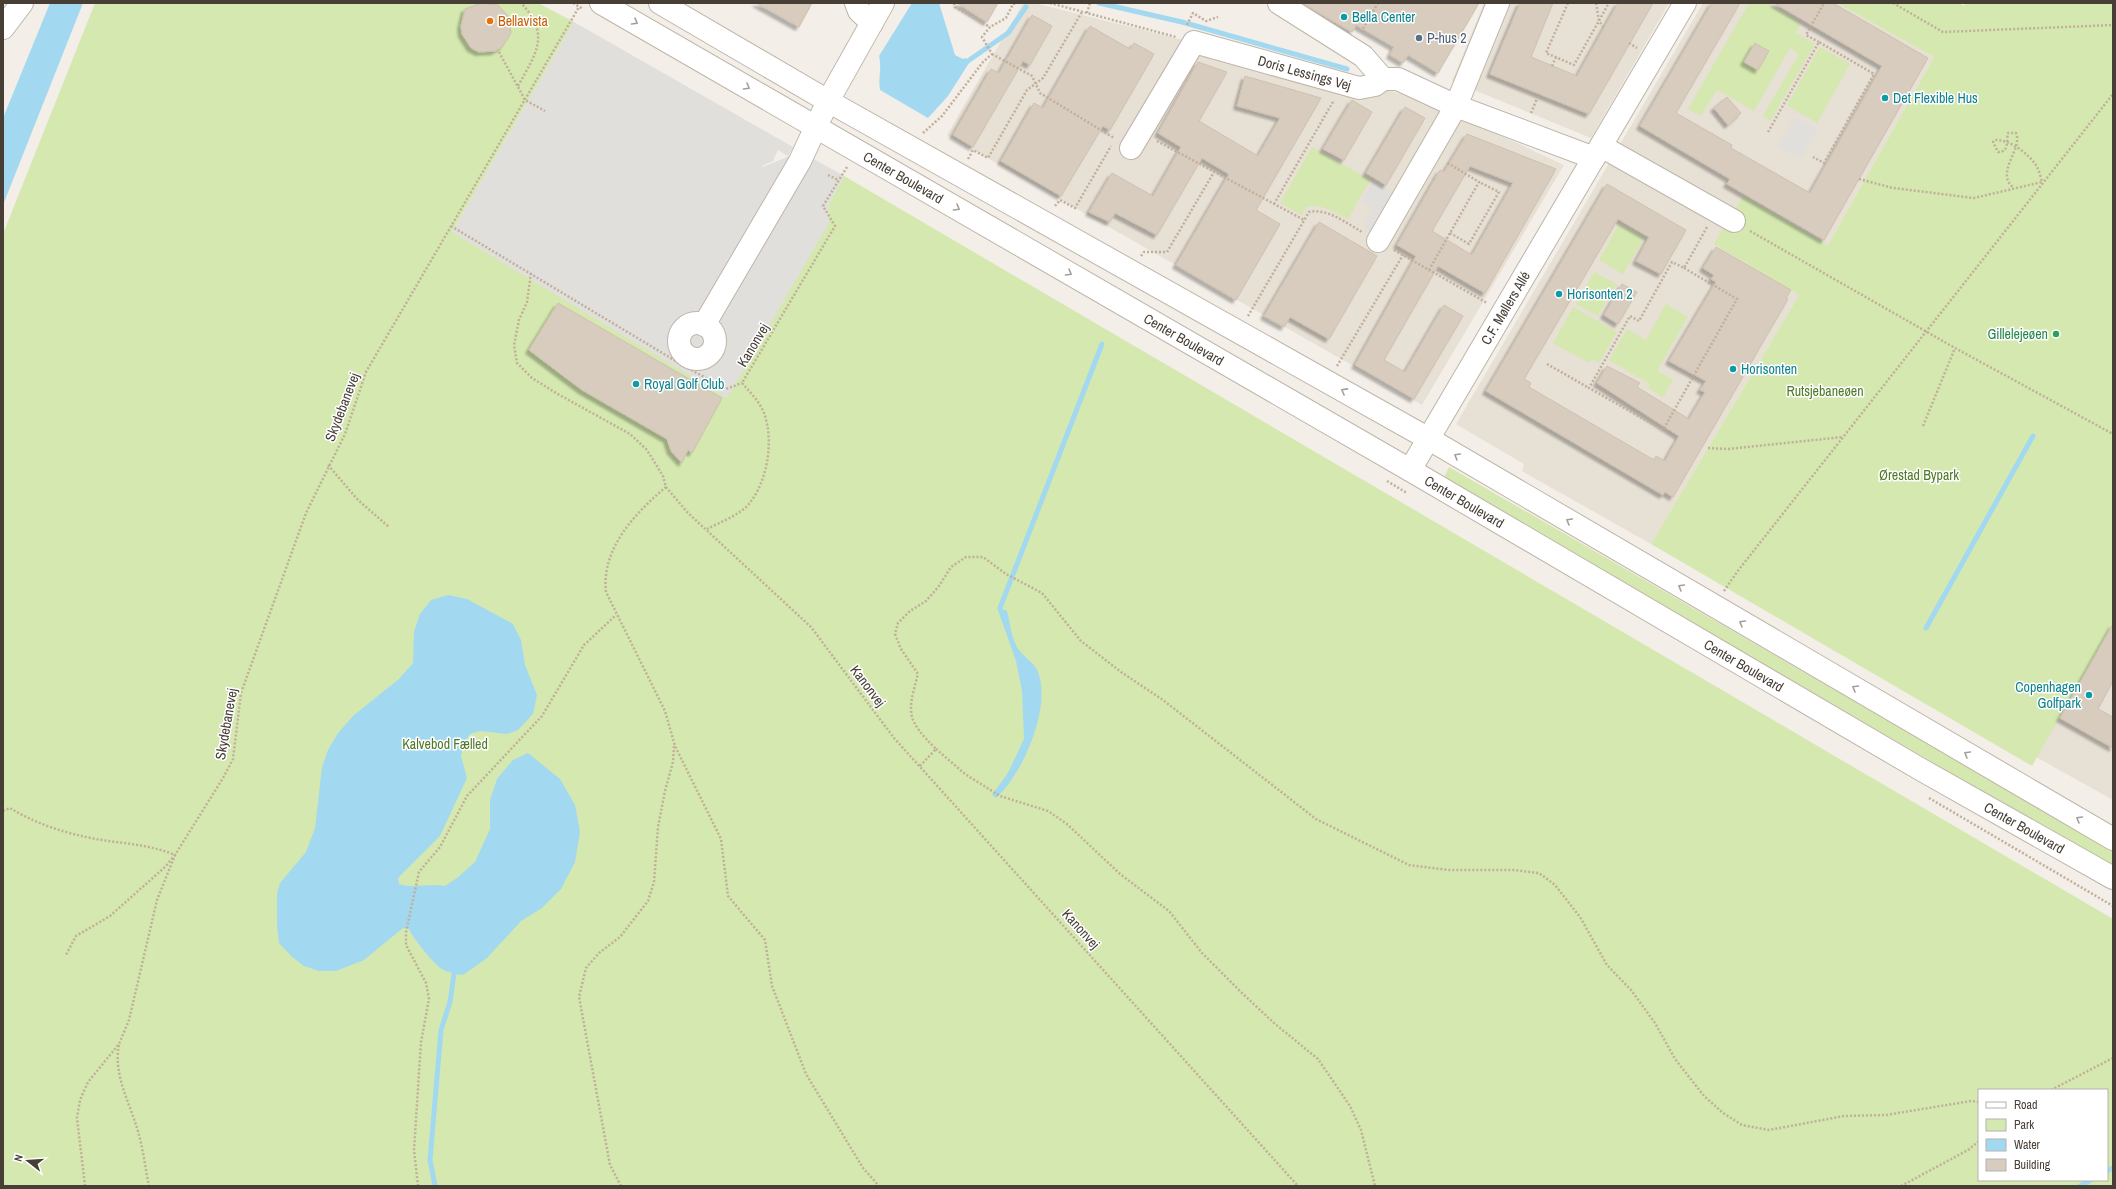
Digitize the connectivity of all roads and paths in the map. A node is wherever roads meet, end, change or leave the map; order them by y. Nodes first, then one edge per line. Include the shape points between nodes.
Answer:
1 (11, 3) edge
2 (22, 3) edge
3 (521, 3) edge
4 (601, 3) edge
5 (660, 3) edge
6 (856, 3) edge
7 (883, 3) edge
8 (954, 3) edge
9 (1017, 3) edge
10 (1050, 3) edge
11 (1090, 3) edge
12 (1378, 3) edge
13 (1568, 3) edge
14 (1596, 3) edge
15 (1609, 3) edge
16 (1686, 3) edge
17 (1824, 3) edge
18 (1892, 3) edge
19 (1283, 4) edge
20 (579, 6) dead end
21 (1489, 8) edge
22 (1082, 12) junction
23 (1088, 13) junction
24 (1218, 18) dead end
25 (1188, 21) dead end
26 (1598, 21) junction
27 (872, 23) junction
28 (3, 24) edge
29 (2113, 25) edge
30 (990, 27) junction
31 (3, 28) edge
32 (1604, 28) dead end
33 (1194, 42) junction
34 (1819, 42) junction
35 (1351, 48) junction
36 (500, 52) dead end
37 (991, 53) junction
38 (1556, 57) junction
39 (1552, 66) dead end
40 (1383, 79) junction
41 (1036, 84) junction
42 (1344, 84) junction
43 (518, 86) junction
44 (2113, 94) edge
45 (525, 100) junction
46 (828, 101) junction
47 (1456, 106) junction
48 (545, 111) dead end
49 (816, 127) junction
50 (1768, 132) dead end
51 (1129, 139) junction
52 (2008, 144) junction
53 (909, 146) junction
54 (2016, 147) junction
55 (1430, 151) junction
56 (1598, 152) junction
57 (1813, 157) dead end
58 (967, 161) dead end
59 (848, 164) dead end
60 (1214, 172) junction
61 (828, 175) dead end
62 (1859, 179) dead end
63 (838, 180) junction
64 (1479, 182) junction
65 (2042, 182) junction
66 (2014, 188) junction
67 (1274, 204) junction
68 (1725, 216) junction
69 (1304, 220) junction
70 (1045, 223) junction
71 (451, 226) junction
72 (1450, 233) junction
73 (1378, 242) junction
74 (1403, 255) junction
75 (1684, 268) junction
76 (1429, 270) junction
77 (1132, 272) junction
78 (531, 273) junction
79 (1504, 312) junction
80 (1239, 332) junction
81 (1926, 332) junction
82 (1955, 348) junction
83 (686, 362) junction
84 (1547, 364) dead end
85 (1328, 382) junction
86 (742, 383) junction
87 (1589, 388) junction
88 (1923, 426) dead end
89 (2113, 434) edge
90 (1843, 437) junction
91 (1429, 439) junction
92 (1708, 448) dead end
93 (328, 465) junction
94 (1410, 470) junction
95 (666, 487) junction
96 (388, 527) dead end
97 (707, 529) junction
98 (1715, 607) junction
99 (616, 615) junction
100 (674, 746) junction
101 (936, 749) junction
102 (920, 766) junction
103 (3, 811) edge
104 (2113, 839) edge
105 (175, 855) junction
106 (2113, 878) edge
107 (66, 955) dead end
108 (119, 1044) junction
109 (2113, 1058) edge
110 (2054, 1089) edge
111 (1978, 1102) edge
112 (1978, 1142) edge
113 (85, 1186) edge
114 (149, 1186) edge
115 (418, 1186) edge
116 (621, 1186) edge
117 (879, 1186) edge
118 (1298, 1186) edge
119 (1375, 1186) edge
120 (1901, 1186) edge

1 - 28 street
2 - 31 street
3 - 43 path via 536,24 539,38 537,51
4 -> 49 street, Center Boulevard
5 - 46 street
6 - 27 street via 859,11
7 - 27 street
8 - 30 path via 955,7
9 - 30 path via 1006,18
10 - 22 path
11 - 23 path
12 - 35 path
13 - 38 path via 1546,53
14 - 26 path
15 - 26 path
16 - 56 street, C.F. Møllers Allé
17 - 34 path via 1806,35
18 - 29 path via 1944,32
19 - 35 street
20 - 45 path, Skydebanevej
21 - 47 street
22 - 23 path
22 - 41 path via 1044,78
23 - 33 path
24 - 25 path via 1206,21 1193,14
26 - 32 path
26 - 38 path via 1574,65
27 - 46 street
30 - 37 path via 982,37
33 - 42 street, Doris Lessings Vej
33 - 51 street
34 - 50 path
34 - 57 path via 1874,74 1824,163
35 - 40 street via 1363,56
36 - 43 path
37 - 41 path via 1032,76
37 - 53 path via 942,116
38 - 39 path
40 - 42 street, Doris Lessings Vej via 1375,85 1359,88
40 - 47 street, Doris Lessings Vej via 1398,79
41 - 51 path via 1040,93
41 - 58 path via 1027,90 988,158 974,150
42 - 67 path
43 - 45 path
44 - 65 path
45 - 48 path
45 - 71 path, Skydebanevej
46 - 49 street
46 - 53 street
47 - 55 street
47 - 56 street, Doris Lessings Vej
49 - 83 street via 800,161 704,325 694,324 681,334 679,344
49 -> 94 street, Center Boulevard
51 - 60 path
51 - 70 path via 1075,208 1060,200
52 - 52 path via 2002,152 1998,152 1993,142 2000,139
52 - 54 path
52 - 54 path via 2008,133 2016,133
53 - 70 street
54 - 65 path via 2037,166
54 - 66 path via 2008,165 2007,178
55 - 64 path
55 - 73 street
56 - 68 street
56 - 79 street, C.F. Møllers Allé
59 - 63 path, Kanonvej
60 - 67 path
60 - 77 path via 1167,252 1144,252
61 - 63 path
62 - 66 path via 1893,188 1974,198
63 - 86 path, Kanonvej via 823,206 834,226
64 - 72 path
64 - 72 path via 1499,192 1469,244
65 - 66 path
65 - 81 path
67 - 69 path
68 - 75 path
68 - 81 path
69 - 73 path via 1309,212 1316,210
69 - 80 path
70 - 77 street
71 - 78 path
71 - 93 path, Skydebanevej via 366,372 345,434
72 - 76 path
73 - 74 path
74 - 76 path
74 - 85 path
75 - 87 path via 1672,262 1639,321 1630,316
75 - 87 path via 1737,299 1663,430
76 - 79 path
77 - 80 street
78 - 83 path
78 - 95 path via 527,302 519,320 514,345 517,363 532,378 630,434 647,450 663,476
79 - 91 street, C.F. Møllers Allé
80 - 85 street
81 - 82 path
81 - 90 path
82 - 88 path
82 - 89 path
83 - 86 path via 726,389
84 - 87 path
91 -> 85 street
86 - 97 path, Kanonvej via 756,398 764,413 769,440 767,461 760,487 748,505
90 - 92 path via 1728,449
90 - 98 path via 1738,572
91 - 94 street, C.F. Møllers Allé
98 -> 91 street
93 - 96 path via 358,500
93 - 105 path, Skydebanevej via 306,513 241,693 233,759
94 - 106 street, Center Boulevard via 1920,769
95 - 97 path via 688,513
95 - 99 path via 628,524 608,563 605,574 606,592
97 - 102 path, Kanonvej via 811,628 894,738
104 -> 98 street
99 - 100 path via 665,710
99 - 115 path via 584,645 542,716 467,796 451,830 419,872 415,883 406,945 426,982 429,999 421,1042 414,1150
100 - 116 path via 673,762 658,827 654,882 648,901 620,937 599,953 586,968 579,997 610,1165
100 - 117 path via 721,838 728,896 765,940 772,986 806,1074 863,1168
101 - 102 path
101 - 111 path via 917,730 911,714 910,701 918,674 901,649 895,634 898,623 910,611 926,601 951,566 966,556 983,557 1017,581 1042,593 1081,642 1163,700 1316,819 1409,865 1449,870 1515,870 1538,873 1555,885 1580,917 1607,965 1631,990 1655,1022 1675,1059 1704,1096 1742,1125 1769,1130 1844,1116 1886,1115
101 - 119 path via 965,774 1000,796 1048,811 1067,824 1120,874 1169,911 1202,953 1243,994 1318,1059 1350,1106 1361,1130
102 - 118 path, Kanonvej
103 - 105 path via 10,808 82,836 142,844
105 - 107 path via 110,916 76,936
105 - 108 path, Skydebanevej via 157,900 129,1020
108 - 113 path, Skydebanevej via 88,1082 80,1100 77,1118
108 - 114 path via 116,1062 126,1099 138,1129
109 - 110 path
112 - 120 path via 1968,1150

